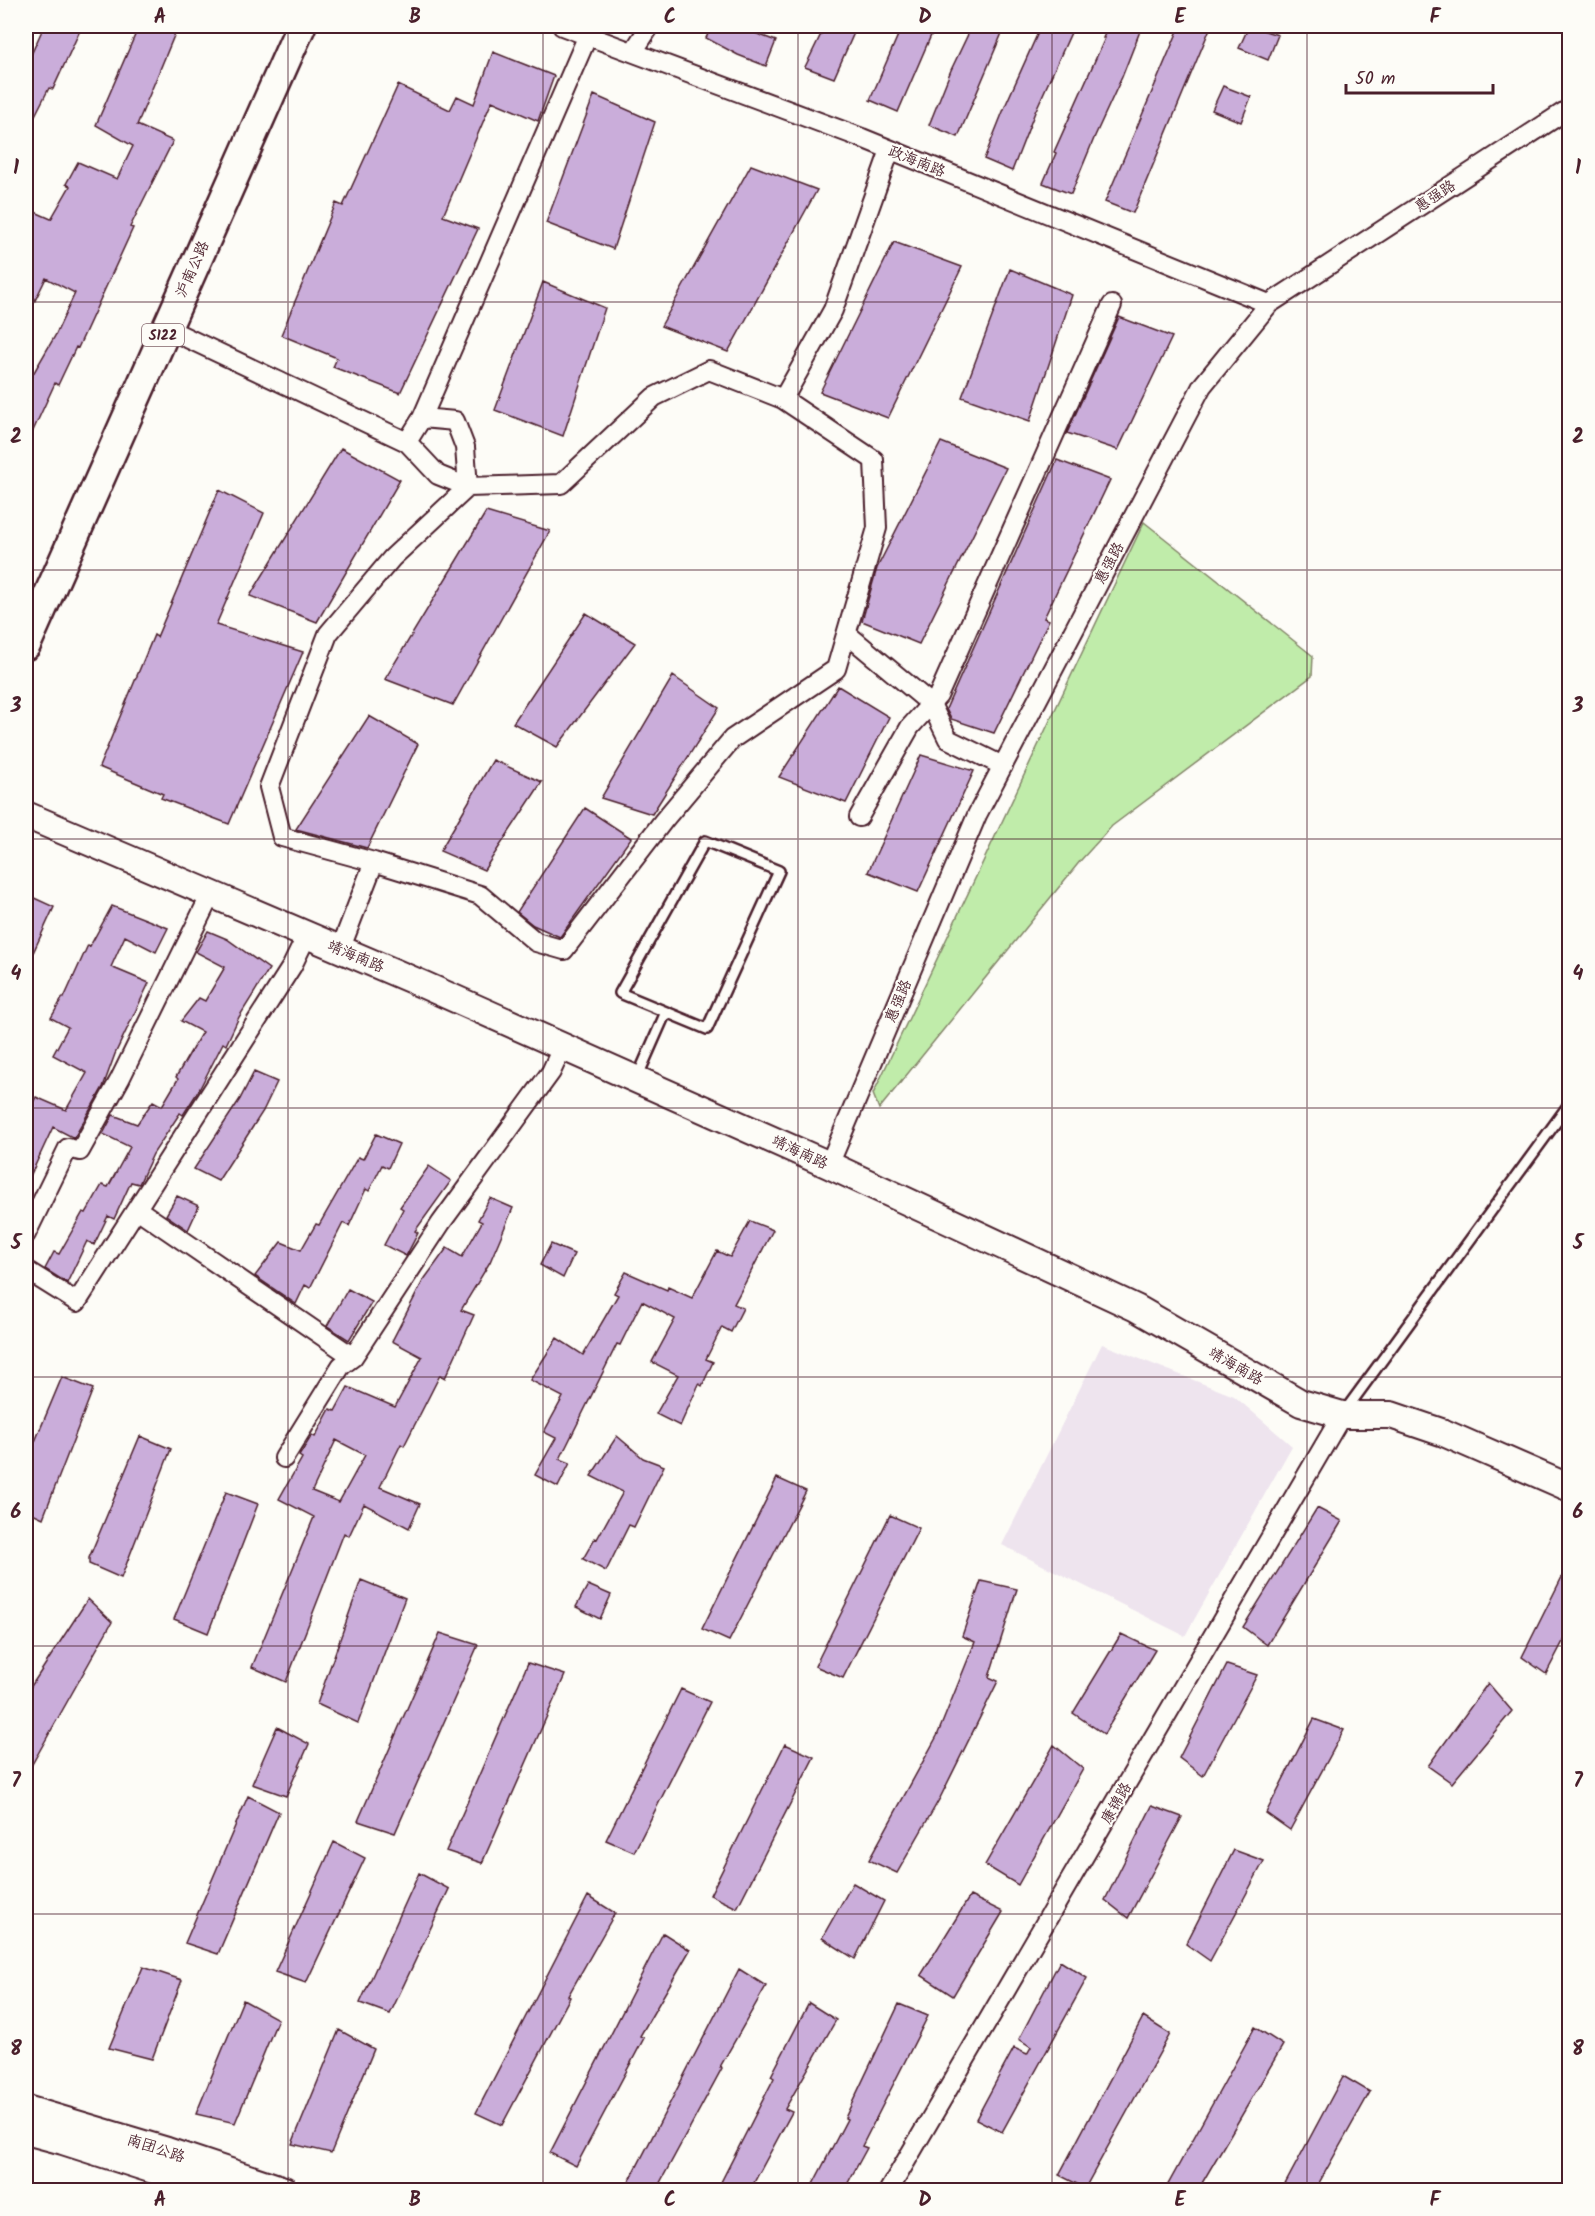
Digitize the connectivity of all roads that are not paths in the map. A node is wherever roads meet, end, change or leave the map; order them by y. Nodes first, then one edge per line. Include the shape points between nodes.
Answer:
1 (280, 26) edge
2 (301, 26) edge
3 (562, 26) edge
4 (650, 26) edge
5 (588, 35) junction
6 (633, 52) junction
7 (1569, 108) edge
8 (890, 150) junction
9 (1269, 304) junction
10 (1112, 305) dead end
11 (166, 328) junction
12 (783, 399) junction
13 (422, 418) junction
14 (407, 442) junction
15 (468, 488) junction
16 (26, 598) edge
17 (847, 634) junction
18 (26, 645) edge
19 (931, 704) junction
20 (1003, 766) junction
21 (26, 815) edge
22 (859, 817) dead end
23 (374, 862) junction
24 (211, 894) junction
25 (307, 935) junction
26 (340, 950) junction
27 (666, 1012) junction
28 (562, 1048) junction
29 (636, 1080) junction
30 (1569, 1103) edge
31 (829, 1165) junction
32 (137, 1209) junction
33 (26, 1234) edge
34 (26, 1270) edge
35 (353, 1357) junction
36 (1342, 1415) junction
37 (284, 1458) dead end
38 (1569, 1488) edge
39 (26, 2109) edge
40 (26, 2131) edge
41 (216, 2190) edge
42 (284, 2190) edge
43 (889, 2190) edge

1 - 16 main road, 沪南公路 / S122
2 - 11 main road, 沪南公路 / S122
3 - 5 street, 政海南路
4 - 6 street
5 - 6 street, 政海南路
5 - 13 street
6 - 8 street, 政海南路
7 - 9 street, 惠强路
8 - 9 street, 政海南路
8 - 12 street via 833,310
9 - 20 street, 惠强路 via 1202,386
10 - 19 street via 938,696
11 - 14 street
11 - 18 main road, 沪南公路 / S122
12 - 15 street via 709,370 654,397 561,484
12 - 17 street via 874,460 877,528
13 - 14 street
13 - 15 street via 454,421 465,447
14 - 15 street via 438,475
15 - 23 street via 392,558 328,634 270,787 282,837
17 - 19 street
17 - 23 street via 837,669 732,739 564,950 536,942 480,895
19 - 20 street via 948,739
19 - 22 street via 910,727
20 - 31 street, 惠强路 via 977,815
21 - 24 street, 靖海南路
23 - 26 street
24 - 25 street, 靖海南路
24 - 33 street via 114,1089 80,1151 68,1148
25 - 26 street, 靖海南路
25 - 32 street via 292,966
26 - 28 street, 靖海南路
27 - 27 lane via 707,1029 779,871 705,841 620,993
27 - 29 lane
28 - 29 street, 靖海南路
28 - 35 street via 551,1072 441,1223
29 - 31 street, 靖海南路
30 - 36 lane
31 - 36 street, 靖海南路 via 1136,1308 1300,1403
32 - 34 street via 77,1302
32 - 35 street
35 - 37 street via 341,1366
36 - 38 street, 靖海南路 via 1391,1415 1444,1433
36 - 43 street, 康锦路
39 - 42 street, 南团公路
40 - 41 street, 南团公路

